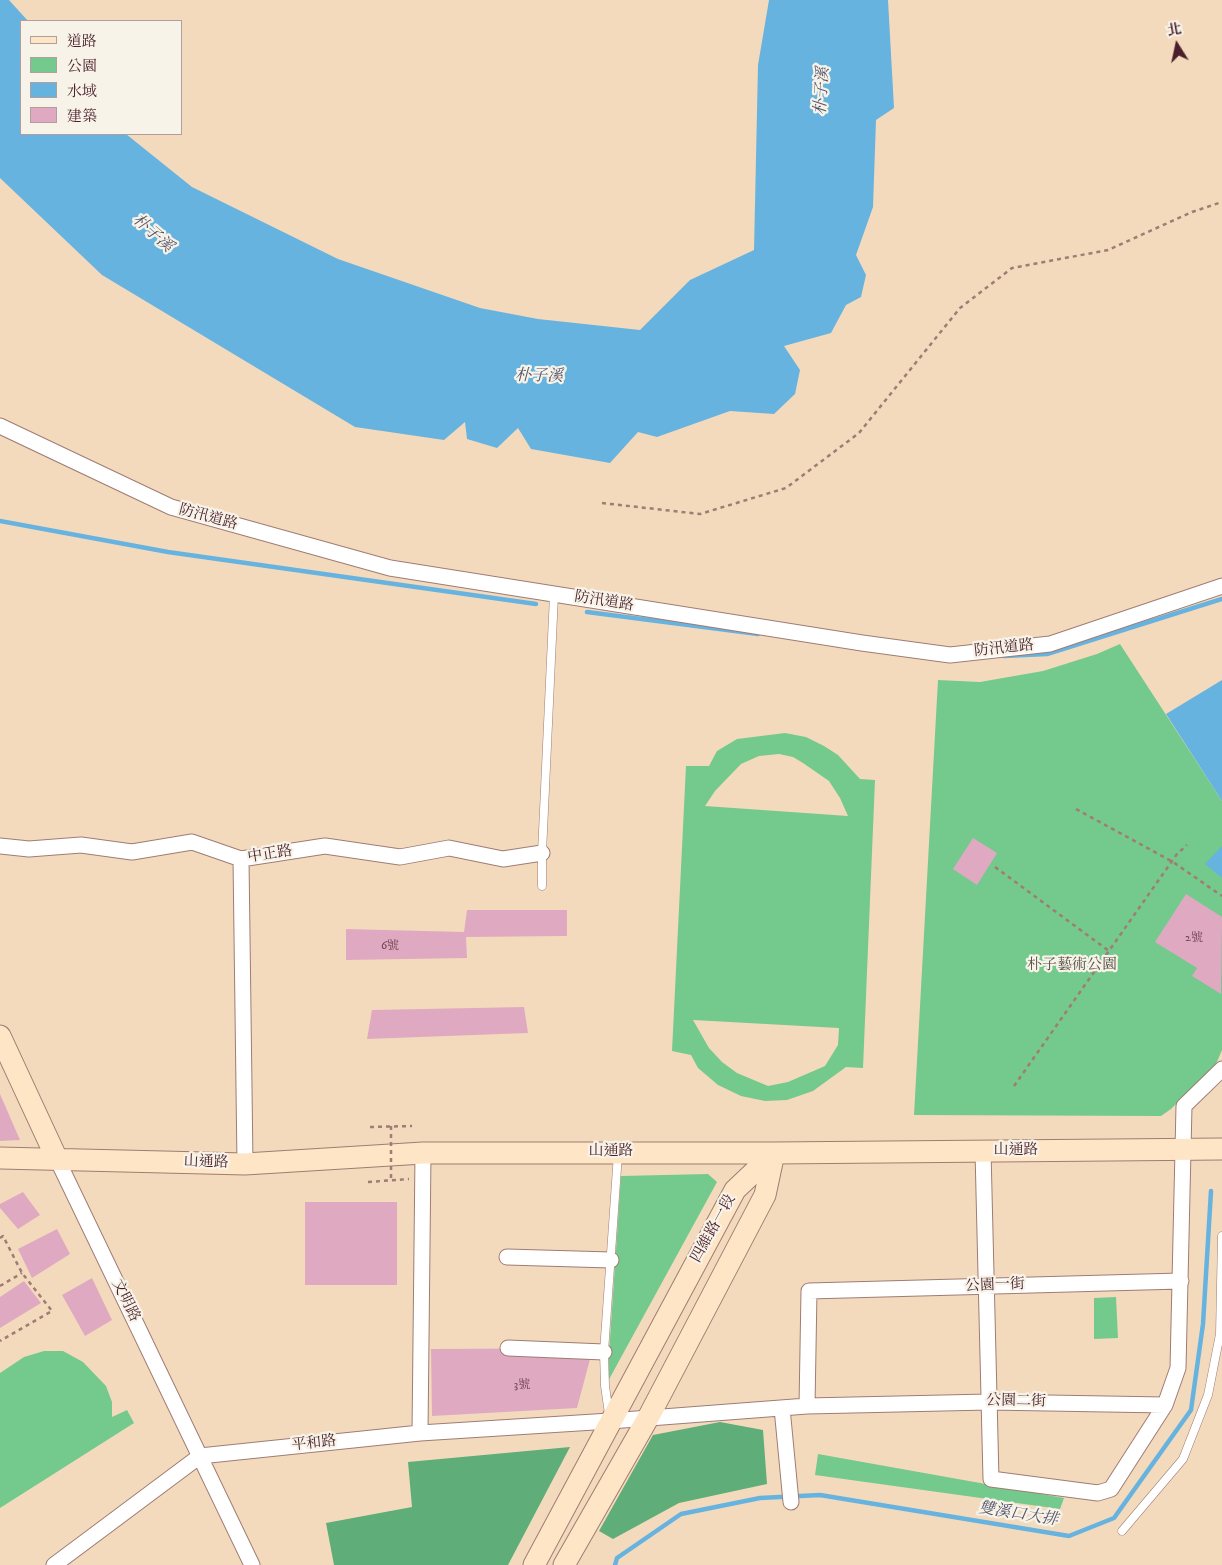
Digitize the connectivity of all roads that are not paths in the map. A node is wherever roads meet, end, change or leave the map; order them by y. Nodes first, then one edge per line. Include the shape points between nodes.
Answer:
1 (0, 426) edge
2 (1222, 586) edge
3 (554, 594) junction
4 (0, 846) edge
5 (542, 853) junction
6 (241, 859) junction
7 (542, 886) dead end
8 (0, 1036) edge
9 (1222, 1069) edge
10 (1222, 1149) edge
11 (1183, 1150) junction
12 (983, 1151) junction
13 (618, 1152) junction
14 (423, 1153) junction
15 (774, 1153) junction
16 (0, 1158) edge
17 (57, 1158) junction
18 (245, 1164) junction
19 (1222, 1236) edge
20 (507, 1257) dead end
21 (611, 1260) junction
22 (1181, 1281) junction
23 (987, 1286) junction
24 (508, 1348) dead end
25 (604, 1352) junction
26 (990, 1402) junction
27 (1165, 1405) junction
28 (807, 1406) junction
29 (782, 1408) junction
30 (648, 1418) junction
31 (610, 1421) junction
32 (420, 1433) junction
33 (200, 1456) junction
34 (791, 1502) dead end
35 (1122, 1530) dead end
36 (54, 1565) edge
37 (252, 1565) edge
38 (534, 1565) edge
39 (564, 1565) edge

1 - 3 street, 防汛道路 via 170,507 390,568
2 - 3 street, 防汛道路 via 1050,644 950,655
3 - 5 lane
4 - 6 street, 中正路 via 29,849 81,846 132,852 192,842
5 - 6 street, 中正路 via 503,859 449,848 400,856 325,846
5 - 7 lane
6 - 18 street
8 - 17 main road, 文明路
9 - 11 street via 1184,1106
10 - 11 main road, 山通路
11 - 12 main road, 山通路
11 - 22 street
12 - 15 main road, 山通路
12 - 23 street
13 - 14 main road, 山通路
13 - 15 main road, 山通路
13 - 21 lane
14 - 18 main road, 山通路
14 - 32 street
15 - 30 main road, 四維路一段 via 765,1195
15 - 31 main road, 四維路一段 via 735,1190
16 - 17 main road, 山通路
17 - 18 main road, 山通路
17 - 33 street, 文明路
19 - 35 lane via 1220,1334 1208,1395 1183,1459
20 - 21 street
21 - 25 lane
22 - 23 street, 公園一街
22 - 27 street via 1178,1368
23 - 26 street
23 - 28 street, 公園一街 via 809,1291
24 - 25 street
25 - 31 lane
26 - 27 street, 公園二街
26 - 27 street via 991,1479 1098,1493 1111,1489
26 - 28 street, 公園二街
28 - 29 street, 公園二街
29 - 30 street, 公園二街
29 - 34 street
30 - 31 street, 公園二街
30 - 39 main road, 四維路一段
31 - 32 street, 平和路
31 - 38 main road, 四維路一段
32 - 33 street, 平和路
33 - 36 street
33 - 37 street, 文明路

